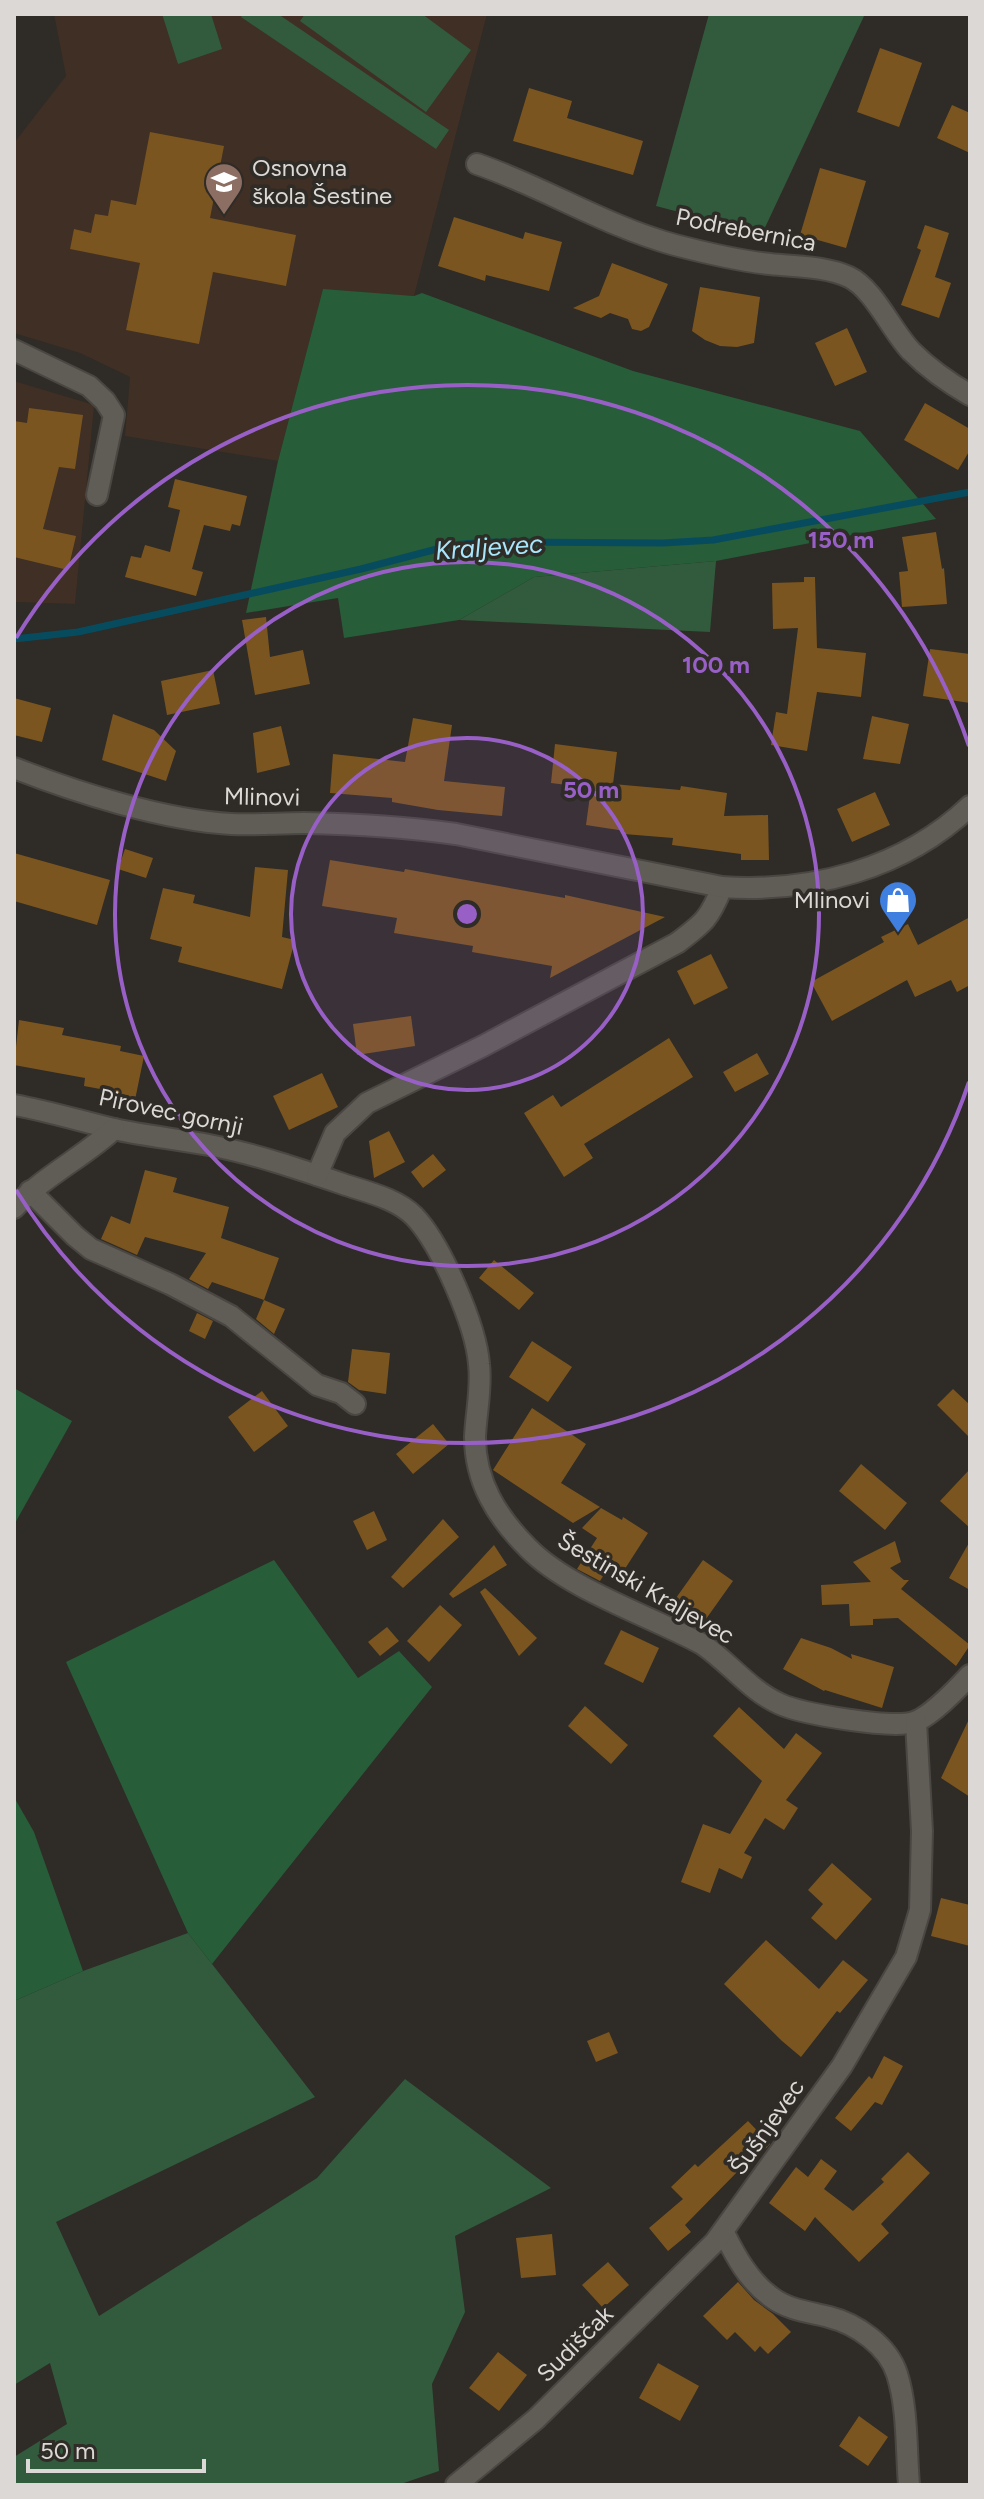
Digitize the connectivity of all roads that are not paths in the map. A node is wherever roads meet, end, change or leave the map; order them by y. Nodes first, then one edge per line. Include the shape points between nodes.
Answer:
1 (477, 164) dead end
2 (14, 350) edge
3 (970, 395) edge
4 (97, 495) dead end
5 (14, 768) edge
6 (970, 806) edge
7 (722, 887) junction
8 (14, 1105) edge
9 (114, 1129) junction
10 (317, 1175) junction
11 (30, 1191) junction
12 (14, 1208) edge
13 (355, 1404) dead end
14 (970, 1675) edge
15 (916, 1722) junction
16 (724, 2233) junction
17 (456, 2485) edge
18 (909, 2485) edge

1 - 3 street, Podrebernica via 636,233 742,261 846,276 860,283 912,351
2 - 4 street via 89,386 114,415
5 - 7 street, Mlinovi via 199,821 383,825 442,832
6 - 7 street, Mlinovi via 920,843 848,875 789,888
7 - 10 street via 704,923 677,943 367,1103 335,1133
8 - 9 street, Pirovec gornji
9 - 10 street, Pirovec gornji via 241,1152
9 - 11 street
10 - 15 street, Šestinski Kraljevec via 399,1205 437,1251 461,1302 479,1364 475,1440 484,1489 530,1550 567,1578 702,1644 780,1704 877,1723
11 - 12 street
11 - 13 street via 91,1249 231,1316 317,1385
14 - 15 street
15 - 16 street, Šušnjevec via 922,1882 906,1957 842,2066
16 - 17 street, Sudiščak via 536,2419
16 - 18 street via 743,2268 772,2298 792,2309 847,2323 888,2356 897,2373

